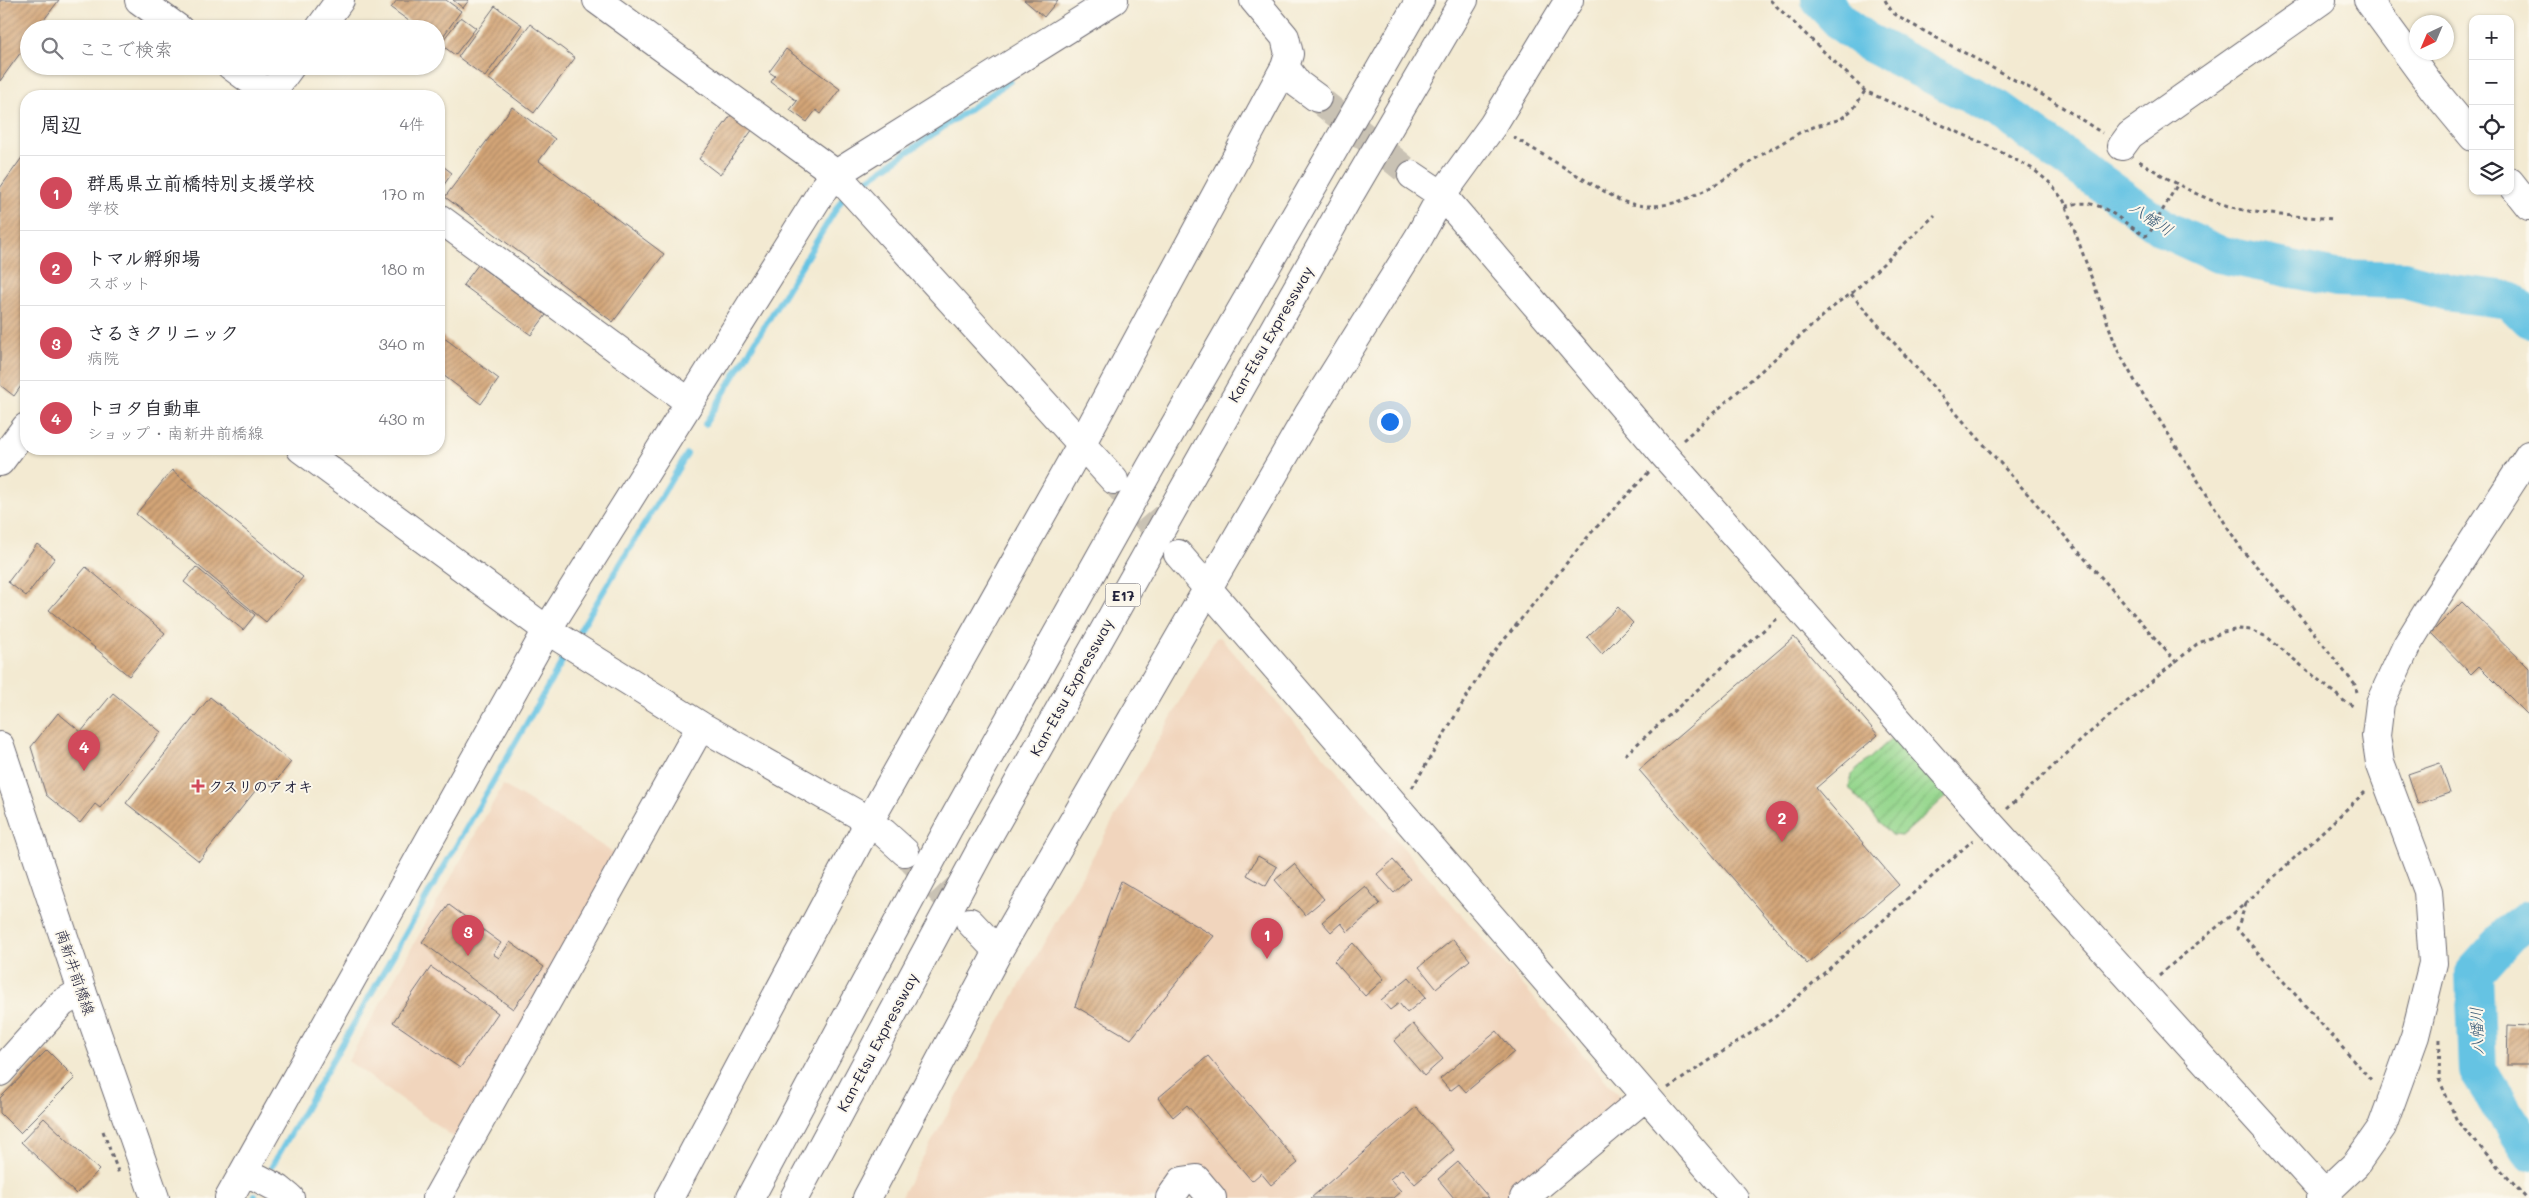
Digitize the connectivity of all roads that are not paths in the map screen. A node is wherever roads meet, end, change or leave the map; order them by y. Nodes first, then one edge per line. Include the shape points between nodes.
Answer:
1 (139, 0) edge
2 (340, 0) edge
3 (597, 0) edge
4 (1114, 0) edge
5 (1254, 0) edge
6 (1420, 0) edge
7 (1464, 0) edge
8 (1569, 0) edge
9 (2322, 0) edge
10 (2368, 0) edge
11 (167, 20) edge
12 (326, 20) edge
13 (1285, 68) junction
14 (243, 75) edge
15 (285, 75) edge
16 (262, 90) edge
17 (274, 90) edge
18 (1317, 98) tunnel mouth
19 (2469, 132) edge
20 (2122, 146) road end
21 (836, 174) junction
22 (1412, 175) tunnel mouth
23 (2514, 187) edge
24 (1442, 195) junction
25 (2529, 206) edge
26 (445, 222) edge
27 (689, 402) junction
28 (20, 435) edge
29 (1082, 443) junction
30 (308, 455) edge
31 (2529, 455) edge
32 (0, 462) edge
33 (1114, 480) tunnel mouth
34 (1178, 554) tunnel mouth
35 (1207, 588) junction
36 (547, 630) junction
37 (701, 726) junction
38 (0, 746) edge
39 (4, 772) edge
40 (869, 822) junction
41 (905, 852) tunnel mouth
42 (970, 922) tunnel mouth
43 (1000, 948) junction
44 (82, 991) junction
45 (0, 1072) edge
46 (1644, 1097) junction
47 (245, 1171) junction
48 (2325, 1196) edge
49 (155, 1198) edge
50 (229, 1198) edge
51 (290, 1198) edge
52 (437, 1198) edge
53 (669, 1198) edge
54 (750, 1198) edge
55 (794, 1198) edge
56 (867, 1198) edge
57 (1170, 1198) edge
58 (1212, 1198) edge
59 (1524, 1198) edge
60 (1734, 1198) edge

1 - 11 main road
2 - 12 main road
3 - 21 main road
4 - 21 main road
5 - 13 main road via 1285,37 1289,54
6 - 54 main road, E17 via 1150,468 953,820
7 - 55 main road, Kan-Etsu Expressway / E17 via 1334,221 991,831
8 - 24 main road via 1493,125
9 - 20 main road via 2130,135
10 - 19 main road
13 - 18 main road via 1298,84
13 - 29 main road
14 - 16 main road
15 - 17 main road
21 - 27 main road
21 - 29 main road
22 - 24 main road
23 - 25 main road
24 - 35 main road
24 - 48 main road via 1665,456
26 - 27 main road
27 - 36 main road
28 - 32 main road
29 - 33 main road
29 - 40 main road
30 - 36 main road
31 - 48 main road via 2429,609 2390,679 2377,715 2376,736 2384,774 2428,891 2432,963 2415,1036 2382,1127 2356,1164
34 - 35 main road
35 - 43 main road
35 - 46 main road
36 - 37 main road
36 - 47 main road
37 - 40 main road
37 - 52 main road
38 - 39 main road, 南新井前橋線
39 - 44 main road, 南新井前橋線
40 - 41 main road
40 - 53 main road
42 - 43 main road via 989,942
43 - 56 main road
44 - 45 main road via 62,1003
44 - 49 main road, 南新井前橋線
46 - 59 main road
46 - 60 main road
47 - 50 main road
47 - 51 main road
57 - 58 main road via 1182,1181 1196,1180

